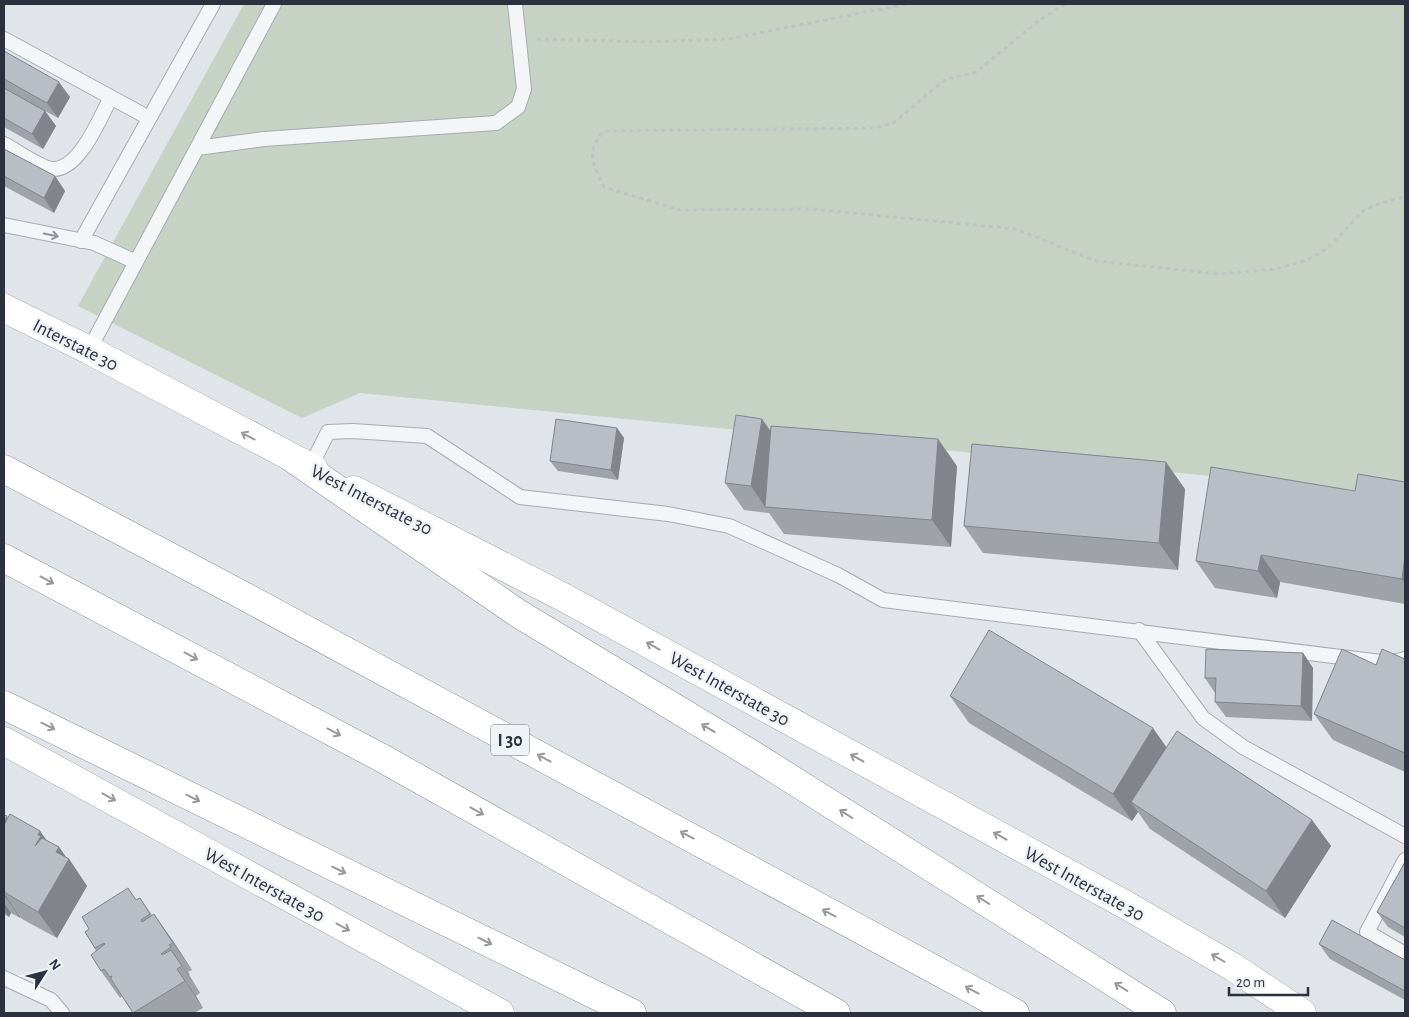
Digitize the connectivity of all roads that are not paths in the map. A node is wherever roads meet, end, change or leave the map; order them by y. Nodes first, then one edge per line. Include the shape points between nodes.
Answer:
1 (212, 4) edge
2 (274, 4) edge
3 (515, 4) edge
4 (4, 39) edge
5 (111, 97) junction
6 (149, 118) junction
7 (4, 144) edge
8 (197, 148) junction
9 (4, 225) edge
10 (81, 241) junction
11 (136, 262) junction
12 (4, 308) edge
13 (89, 350) junction
14 (147, 381) joint
15 (301, 463) junction
16 (4, 469) edge
17 (4, 558) edge
18 (1139, 630) junction
19 (1405, 659) edge
20 (4, 705) edge
21 (4, 741) edge
22 (1405, 836) edge
23 (1405, 860) edge
24 (1405, 954) edge
25 (4, 978) edge
26 (62, 1013) edge
27 (500, 1013) edge
28 (632, 1013) edge
29 (836, 1013) edge
30 (1015, 1013) edge
31 (1162, 1013) edge
32 (1302, 1013) edge

1 - 6 lane
2 - 8 lane
3 - 8 lane via 524,89 518,107 496,123 264,139
4 - 5 lane
5 - 6 lane
5 - 7 lane via 79,155 60,168 51,169
6 - 10 lane
8 - 11 lane
9 -> 10 lane
10 - 11 lane via 94,243
11 - 13 lane
12 - 13 main road, Interstate 30
13 - 14 main road, Interstate 30
15 -> 14 main road, West Interstate 30
15 - 18 lane via 328,432 427,436 520,497 668,514 730,526 838,575 883,600
31 -> 15 main road via 753,755 519,614
32 -> 15 main road, West Interstate 30 via 1233,967 1126,905 563,597
30 -> 16 main road, I 30
17 -> 29 main road via 380,757
18 - 19 lane via 1390,662
18 - 22 lane via 1203,718 1243,747
20 -> 28 main road
21 -> 27 main road, West Interstate 30
23 - 24 lane via 1367,932
25 - 26 lane via 51,1000

